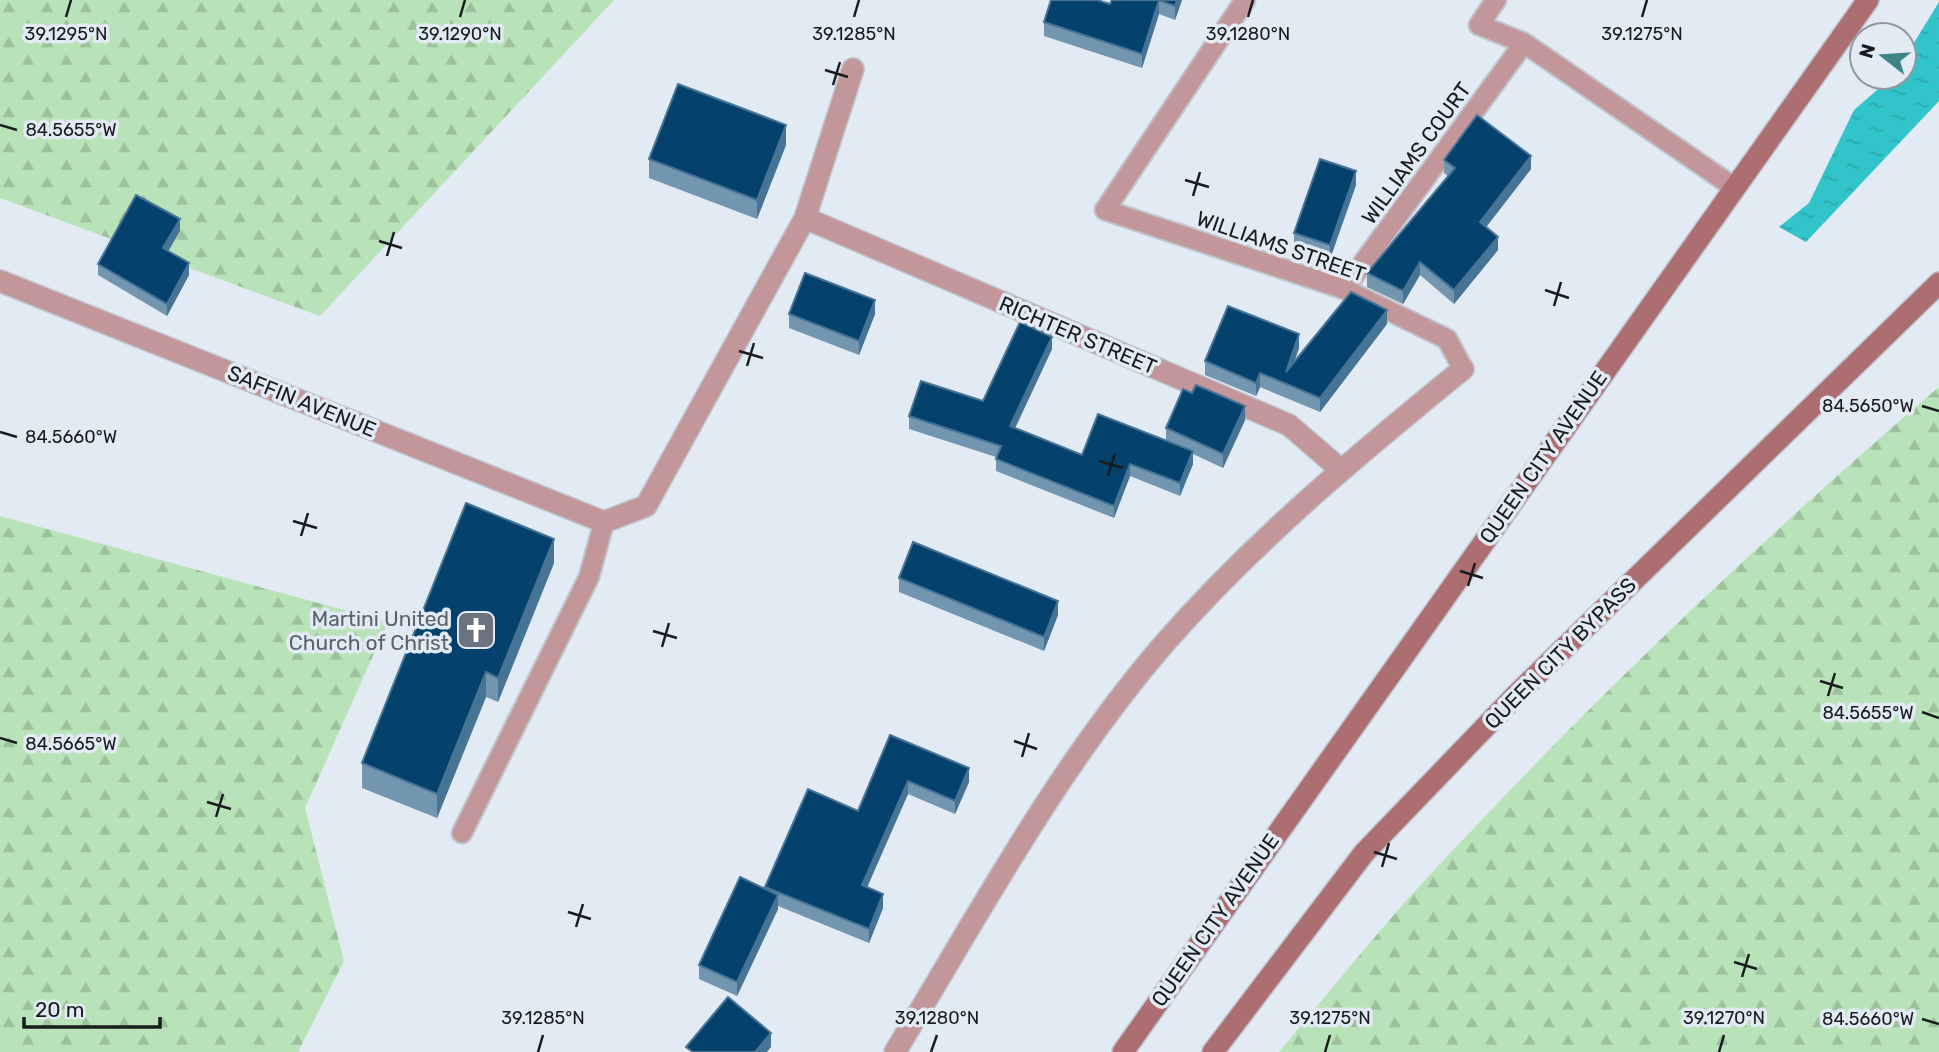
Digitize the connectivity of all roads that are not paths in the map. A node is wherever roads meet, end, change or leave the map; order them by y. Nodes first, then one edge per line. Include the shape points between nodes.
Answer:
1 (1245, 0) edge
2 (1496, 0) edge
3 (1868, 0) edge
4 (1524, 43) junction
5 (853, 69) dead end
6 (1735, 188) junction
7 (805, 218) junction
8 (0, 281) edge
9 (1939, 283) edge
10 (1344, 289) junction
11 (1463, 369) joint
12 (1340, 470) junction
13 (604, 522) junction
14 (462, 833) dead end
15 (895, 1052) edge
16 (1123, 1052) edge
17 (1213, 1052) edge

1 - 10 lane, WILLIAMS STREET via 1105,210
2 - 4 lane via 1479,25
3 - 6 main road, QUEEN CITY AVENUE
4 - 6 lane
4 - 10 lane, WILLIAMS COURT
5 - 7 street
6 - 16 main road, QUEEN CITY AVENUE
7 - 12 street, RICHTER STREET via 1289,425
7 - 13 street via 646,506
8 - 13 street, SAFFIN AVENUE
9 - 17 main road, QUEEN CITY BYPASS via 1516,695 1364,853
10 - 11 lane, WILLIAMS STREET via 1447,339
11 - 12 street
12 - 15 street via 1237,564 1162,647 1085,746
13 - 14 lane via 589,577

